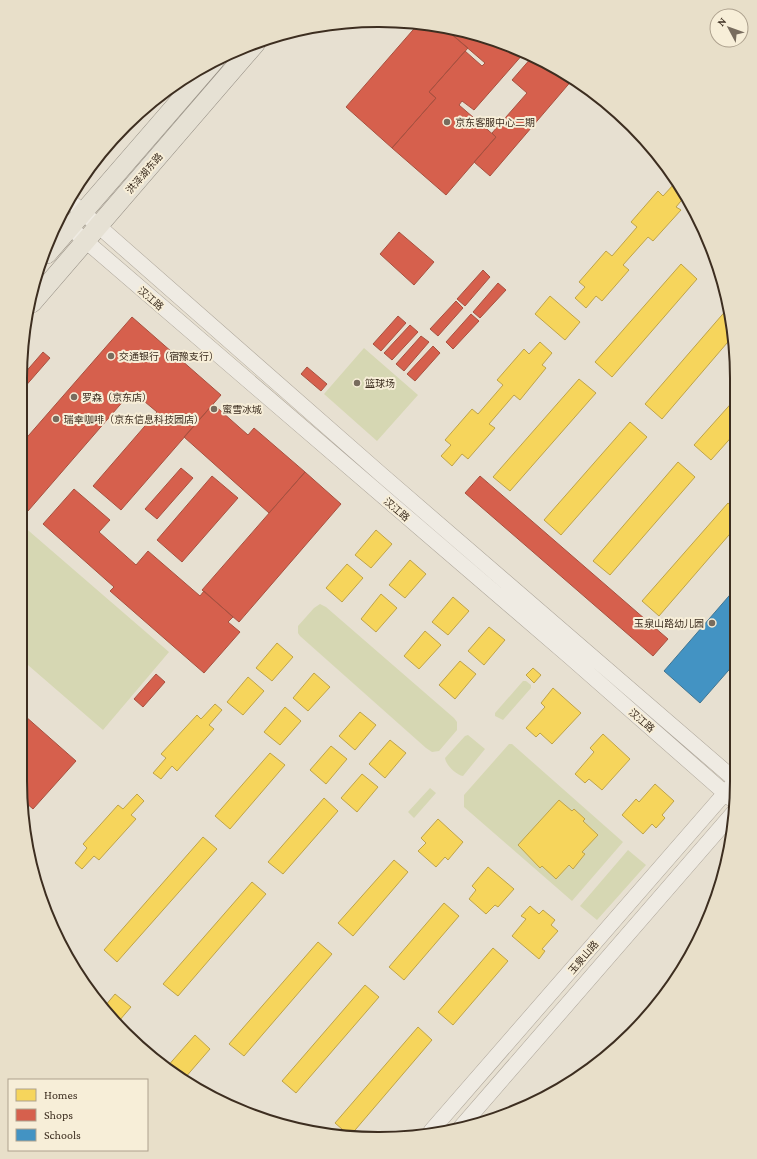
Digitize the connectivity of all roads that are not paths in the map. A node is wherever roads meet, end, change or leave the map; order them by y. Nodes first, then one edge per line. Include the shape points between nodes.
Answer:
1 (248, 53) edge
2 (200, 76) edge
3 (76, 206) edge
4 (64, 223) edge
5 (99, 226) junction
6 (85, 241) junction
7 (37, 297) edge
8 (730, 776) edge
9 (730, 791) edge
10 (729, 794) edge
11 (728, 819) edge
12 (466, 1121) edge
13 (434, 1127) edge

1 - 5 main road, 洪泽湖东路
2 - 3 main road, 洪泽湖东路
3 - 4 main road, 洪泽湖东路
3 - 5 street, 汉江路
4 - 6 street, 汉江路
5 - 6 main road, 洪泽湖东路
5 - 8 street, 汉江路 via 383,476
6 - 7 main road, 洪泽湖东路
6 - 9 street, 汉江路
10 - 13 street, 玉泉山路
11 - 12 street, 玉泉山路

